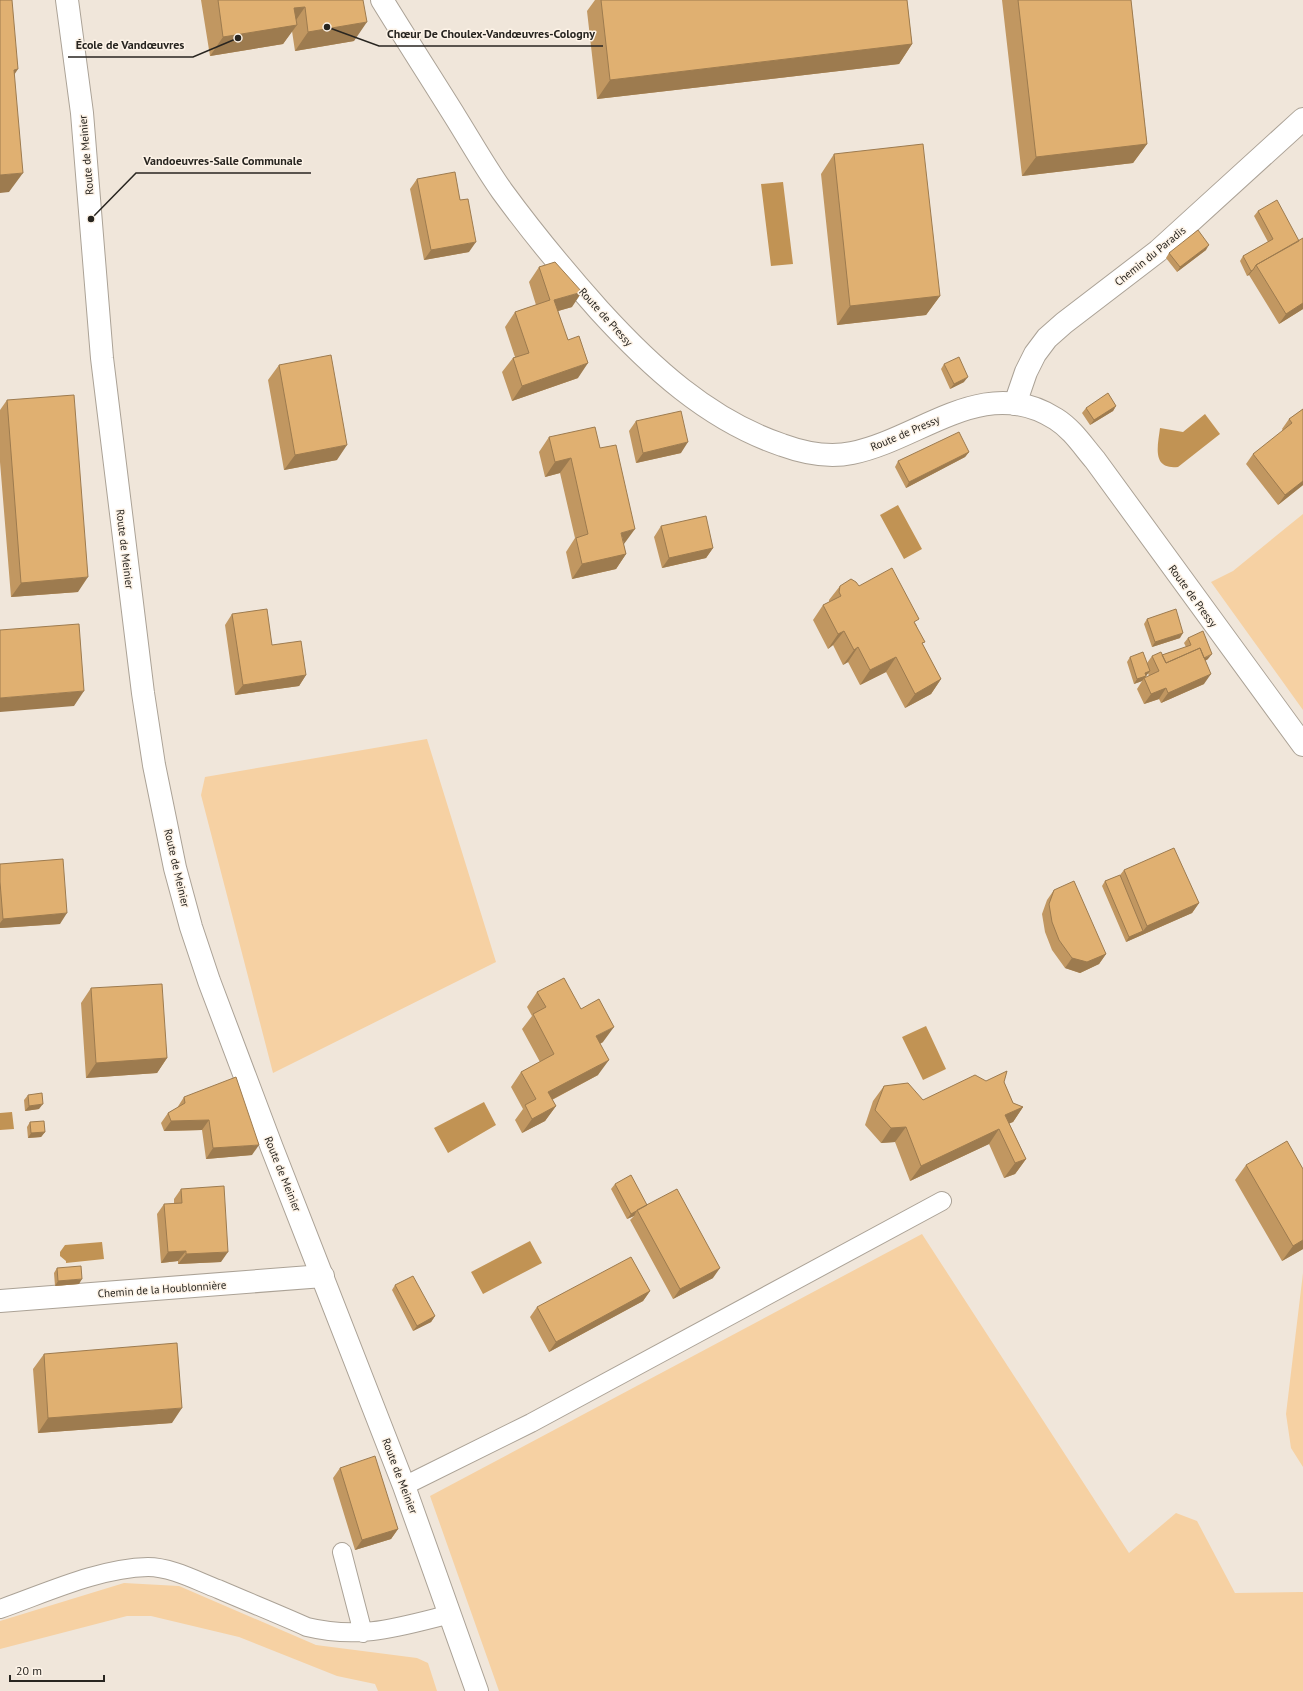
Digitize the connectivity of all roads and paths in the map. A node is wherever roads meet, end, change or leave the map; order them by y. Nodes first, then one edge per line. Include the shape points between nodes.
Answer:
1 (67, 0) edge
2 (382, 0) edge
3 (1303, 118) edge
4 (1015, 404) junction
5 (1303, 745) edge
6 (942, 1201) dead end
7 (323, 1276) junction
8 (0, 1301) edge
9 (404, 1486) junction
10 (342, 1552) dead end
11 (0, 1609) edge
12 (451, 1614) junction
13 (363, 1632) junction
14 (477, 1691) edge

1 - 7 street, Route de Meinier via 82,113 105,381 154,765 175,868 205,967
2 - 4 street, Route de Pressy via 501,189 541,242 628,342 664,375 717,414 736,426 783,446 814,454 834,455 875,447 957,410 995,403
3 - 4 street, Chemin du Paradis via 1158,251 1047,338 1029,366
4 - 5 street, Route de Pressy via 1046,413 1075,435
6 - 9 lane via 531,1423
7 - 8 street, Chemin de la Houblonnière
7 - 9 street, Route de Meinier
9 - 12 street, Route de Meinier
10 - 13 lane
11 - 13 lane via 99,1575 150,1567 196,1580 308,1627 356,1634
12 - 13 lane via 395,1628
12 - 14 street, Route de Meinier

